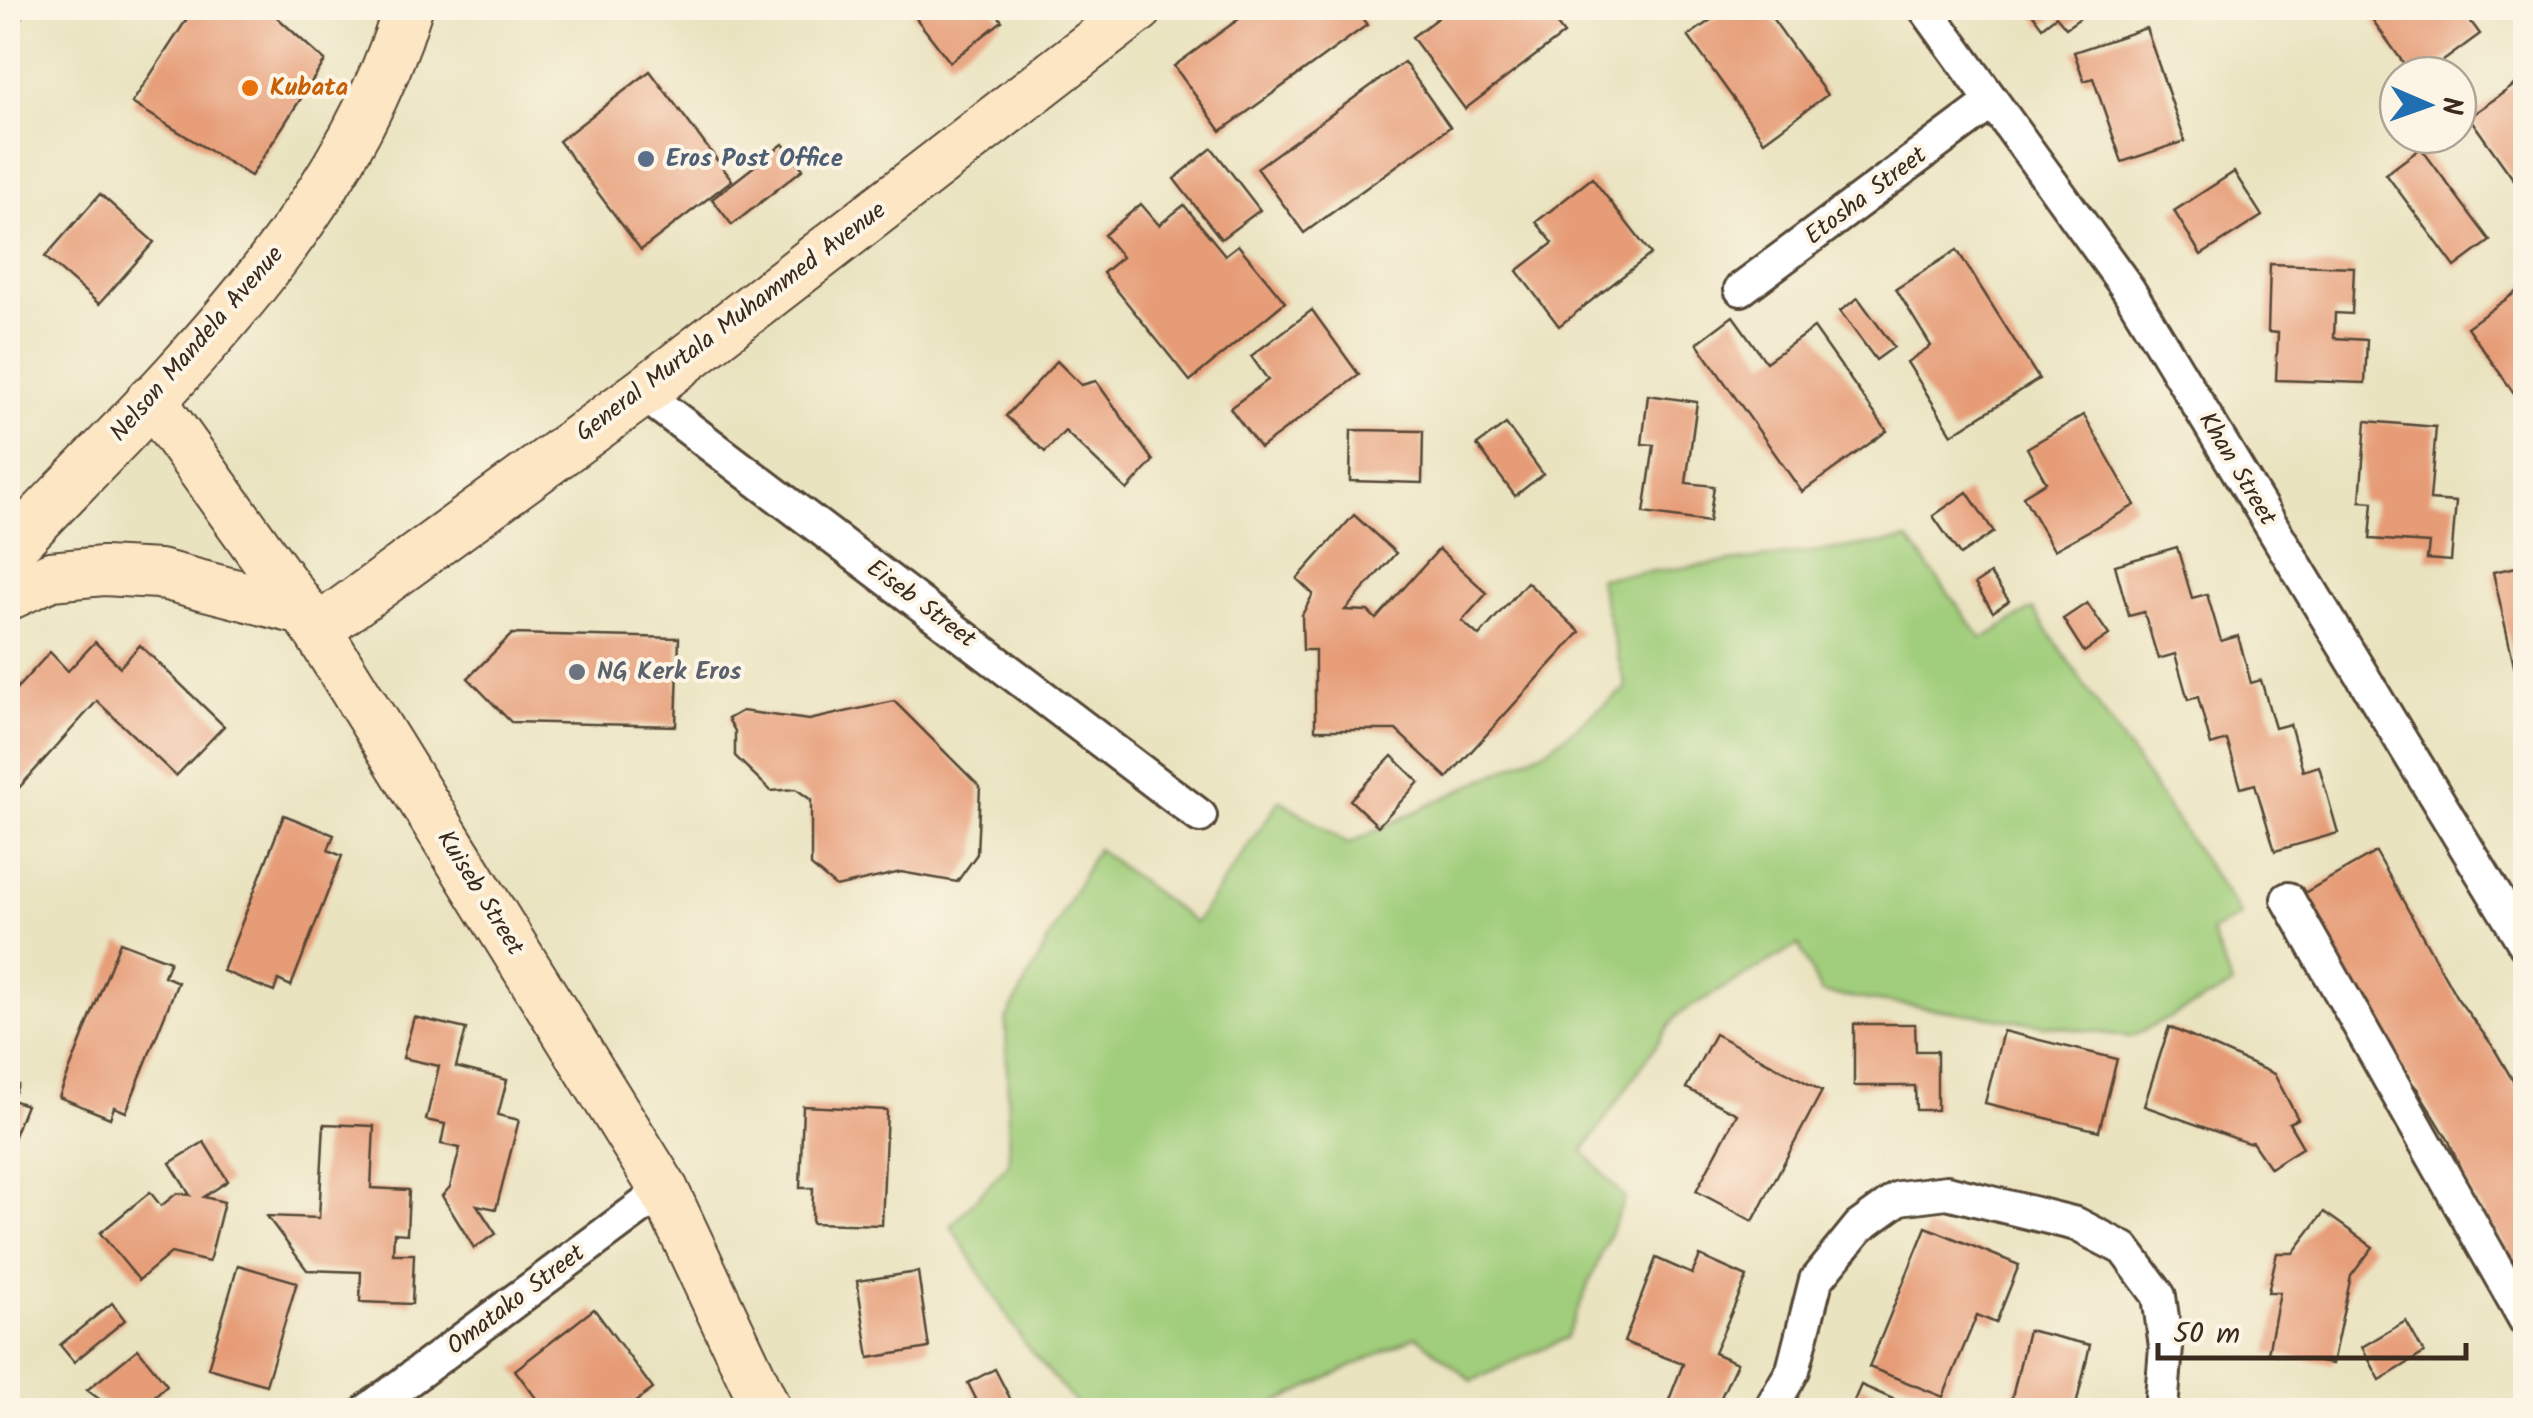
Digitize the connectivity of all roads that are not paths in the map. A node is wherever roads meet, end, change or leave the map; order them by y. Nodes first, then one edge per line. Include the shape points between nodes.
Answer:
1 (408, 8) edge
2 (1139, 8) edge
3 (1925, 8) edge
4 (1992, 102) junction
5 (1741, 289) dead end
6 (642, 393) junction
7 (152, 399) junction
8 (8, 551) edge
9 (8, 596) edge
10 (310, 620) junction
11 (1200, 816) dead end
12 (2288, 899) dead end
13 (2526, 946) edge
14 (664, 1190) junction
15 (2526, 1321) edge
16 (368, 1410) edge
17 (767, 1410) edge
18 (1770, 1410) edge
19 (2161, 1410) edge

1 - 7 street, Nelson Mandela Avenue via 396,48 341,159 296,229
2 - 6 street, General Murtala Muhammed Avenue
3 - 4 street, Khan Street
4 - 5 street, Etosha Street
4 - 13 street, Khan Street via 2128,289
6 - 10 street, General Murtala Muhammed Avenue
6 - 11 street, Eiseb Street
7 - 8 street, Nelson Mandela Avenue
7 - 10 street, Kuiseb Street
9 - 10 street via 51,576 140,573
10 - 14 street, Kuiseb Street
12 - 15 street
14 - 16 street, Omatako Street
14 - 17 street, Kuiseb Street
18 - 19 street via 1793,1370 1816,1280 1859,1228 1899,1198 1947,1192 2076,1224 2124,1250 2159,1296 2166,1347

